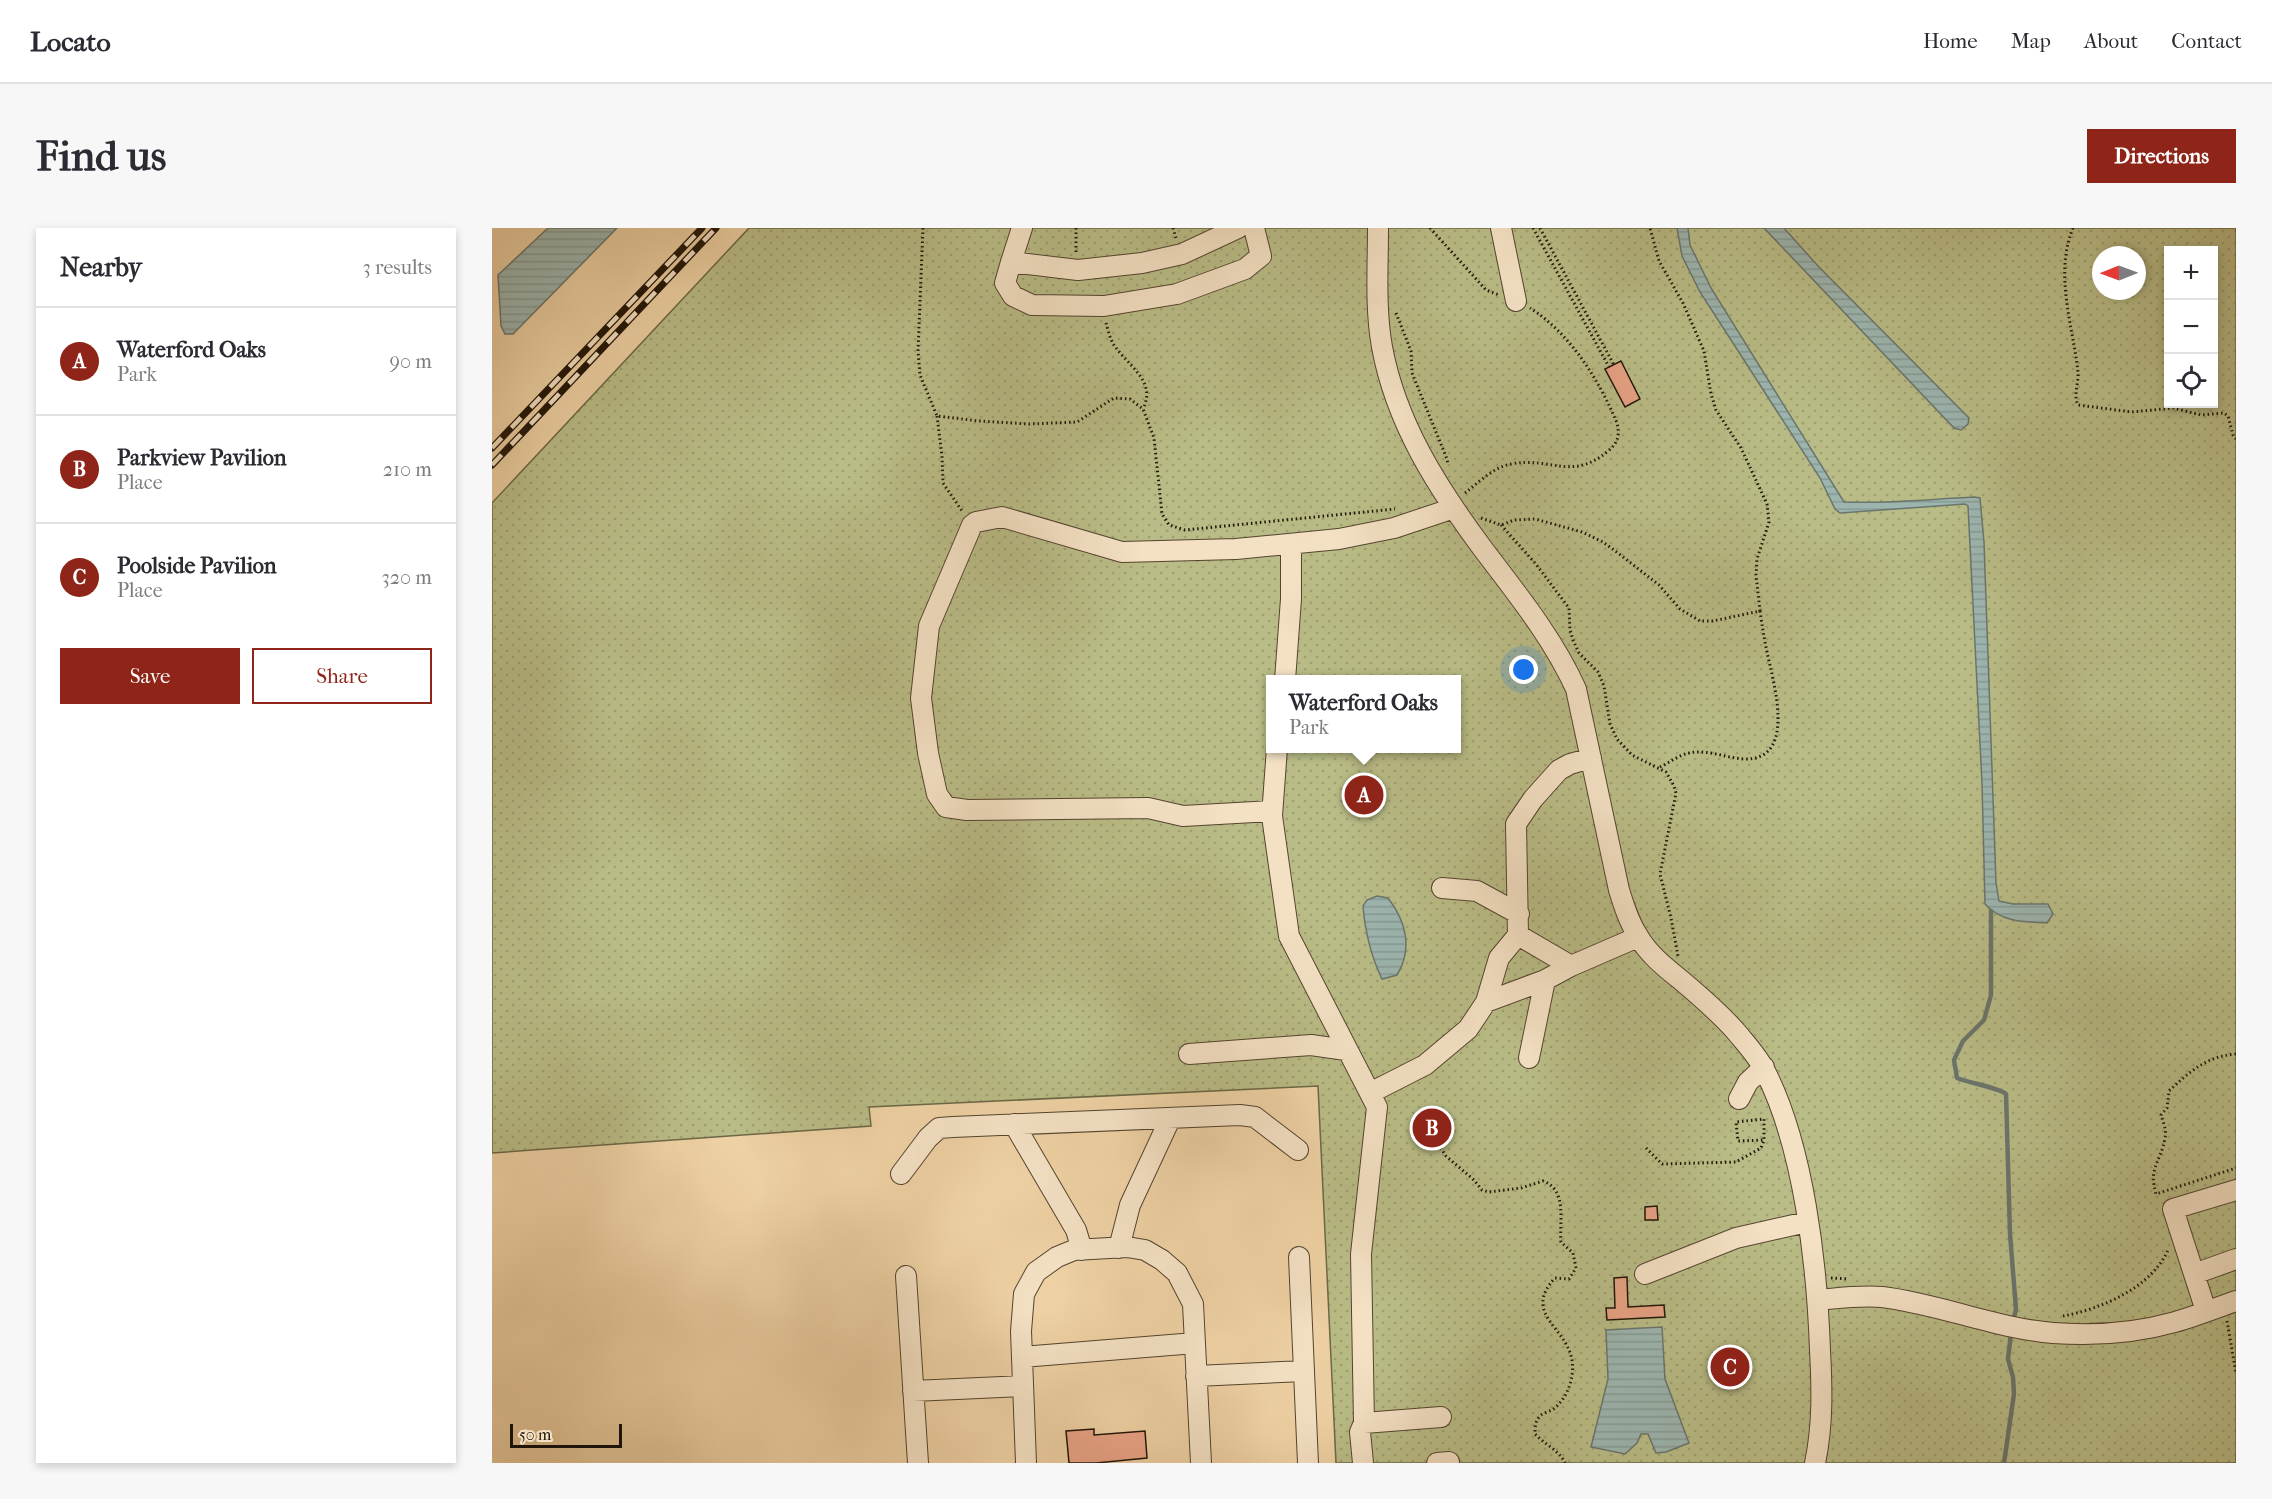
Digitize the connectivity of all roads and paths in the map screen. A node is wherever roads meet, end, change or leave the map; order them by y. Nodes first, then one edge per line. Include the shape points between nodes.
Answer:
1 (923, 228) edge
2 (1022, 228) edge
3 (1238, 228) edge
4 (1254, 228) edge
5 (1378, 228) edge
6 (1430, 228) edge
7 (1501, 228) edge
8 (1533, 228) edge
9 (1540, 228) edge
10 (1650, 228) edge
11 (2073, 228) edge
12 (1011, 262) junction
13 (1516, 301) junction
14 (1104, 306) junction
15 (1395, 311) dead end
16 (1614, 364) dead end
17 (1609, 367) dead end
18 (1143, 409) junction
19 (937, 416) junction
20 (2236, 439) edge
21 (1442, 482) junction
22 (1456, 503) junction
23 (1400, 508) dead end
24 (1473, 516) dead end
25 (972, 525) junction
26 (1501, 525) junction
27 (1291, 544) junction
28 (1760, 611) junction
29 (1286, 675) edge
30 (1277, 753) edge
31 (1591, 758) junction
32 (1660, 767) junction
33 (1272, 812) junction
34 (1442, 888) dead end
35 (1519, 914) junction
36 (1518, 935) junction
37 (1638, 937) junction
38 (1679, 960) dead end
39 (1571, 966) junction
40 (1545, 980) junction
41 (1486, 1002) junction
42 (1347, 1050) junction
43 (1189, 1054) dead end
44 (2236, 1054) edge
45 (1529, 1058) dead end
46 (1764, 1067) junction
47 (1370, 1093) junction
48 (1738, 1099) dead end
49 (1170, 1119) junction
50 (1014, 1124) junction
51 (1436, 1140) dead end
52 (1764, 1140) junction
53 (1646, 1148) dead end
54 (1298, 1150) dead end
55 (2236, 1168) edge
56 (901, 1174) dead end
57 (2236, 1190) edge
58 (1807, 1222) junction
59 (2169, 1247) dead end
60 (1119, 1248) junction
61 (1082, 1250) junction
62 (1299, 1257) dead end
63 (2236, 1259) edge
64 (1645, 1274) dead end
65 (2194, 1274) junction
66 (906, 1276) dead end
67 (1827, 1278) dead end
68 (1858, 1279) dead end
69 (1818, 1300) junction
70 (2222, 1306) edge
71 (2060, 1316) dead end
72 (1195, 1344) junction
73 (1022, 1357) junction
74 (1304, 1371) junction
75 (2236, 1373) edge
76 (1196, 1376) junction
77 (1022, 1386) junction
78 (913, 1391) junction
79 (1441, 1417) dead end
80 (1364, 1423) junction
81 (1449, 1462) edge
82 (918, 1463) edge
83 (1026, 1463) edge
84 (1201, 1463) edge
85 (1308, 1463) edge
86 (1362, 1463) edge
87 (1437, 1463) edge
88 (1565, 1463) edge
89 (1815, 1463) edge

1 - 19 path via 918,351 920,375
2 - 12 street
3 - 12 street via 1182,254 1142,263 1078,270
4 - 14 street via 1261,256 1245,269 1177,294
5 - 21 street via 1382,346 1415,446
6 - 13 path via 1486,290
7 - 13 street
8 - 17 path
9 - 16 path
10 - 28 path via 1659,261 1704,351 1716,410 1741,448 1767,504 1769,522 1757,559
11 - 20 path via 2065,280 2078,374 2078,405 2132,412 2173,408 2201,415 2224,413
12 - 14 street via 1005,283 1013,296 1032,305
13 - 22 path via 1546,318 1564,336 1612,411 1618,440 1590,464 1576,468 1511,464 1493,472
14 - 18 path via 1114,345 1136,368 1148,392
15 - 21 path via 1411,351 1412,374 1447,459 1448,469
18 - 19 path via 1122,398 1106,402 1077,422 1030,424
18 - 23 path via 1154,438 1162,514 1169,525 1185,530
19 - 25 path via 943,483
21 - 22 street
22 - 27 street via 1394,528
22 - 31 street via 1567,668 1576,689
24 - 26 path
25 - 27 street via 1002,516 1122,552
25 - 33 street via 930,626 921,698 937,794 946,807 1148,808 1183,816
26 - 28 path via 1535,519 1603,542 1659,585 1680,609 1700,621
26 - 32 path via 1569,608 1570,630 1579,653 1598,672 1617,739 1632,755
27 - 29 street
28 - 32 path via 1774,682 1779,727 1776,740 1756,758 1688,753
30 - 33 street
31 - 35 street via 1559,770 1516,824
31 - 37 street via 1619,890
32 - 38 path via 1676,793 1660,874
33 - 42 street via 1289,936
34 - 35 street via 1477,891
35 - 36 street
36 - 39 street
36 - 41 street via 1499,958
37 - 39 street
37 - 46 street via 1656,959 1737,1033
39 - 40 street
40 - 41 street
40 - 45 street
41 - 47 street via 1468,1029 1425,1065
42 - 43 street via 1311,1045
42 - 47 street
44 - 55 path via 2201,1064 2169,1091 2167,1108 2161,1114 2165,1140 2152,1180 2156,1194
46 - 48 street
46 - 58 street via 1792,1144
47 - 80 street via 1377,1107 1361,1254
49 - 50 street
49 - 54 street via 1255,1117
49 - 60 street via 1130,1205
50 - 56 street via 939,1128
50 - 61 street via 1076,1230
51 - 88 path via 1446,1156 1482,1190 1521,1188 1543,1181 1558,1194 1561,1242 1574,1253 1576,1268 1569,1279 1555,1278 1545,1289 1542,1307 1567,1346 1573,1372 1561,1403 1540,1415 1535,1434
52 - 52 path via 1738,1141 1736,1122 1764,1119
52 - 53 path via 1761,1148 1736,1162 1662,1164
57 - 65 street via 2174,1209
58 - 64 street via 1736,1238
58 - 69 street
59 - 71 path via 2163,1261 2131,1289 2077,1313
60 - 61 street
60 - 72 street via 1145,1250 1176,1273 1193,1304
61 - 73 street via 1057,1257 1036,1272 1024,1294
62 - 74 street
63 - 65 street
65 - 70 street
66 - 78 street
67 - 68 path
69 - 70 street via 1882,1297 1992,1323 2052,1333 2101,1334 2175,1322
69 - 89 street via 1821,1435
70 - 75 path
72 - 73 street
72 - 76 street
73 - 77 street
74 - 76 street
74 - 85 street
76 - 84 street
77 - 78 street
77 - 83 street
78 - 82 street
79 - 80 street
80 - 86 street via 1360,1432
81 - 87 street

